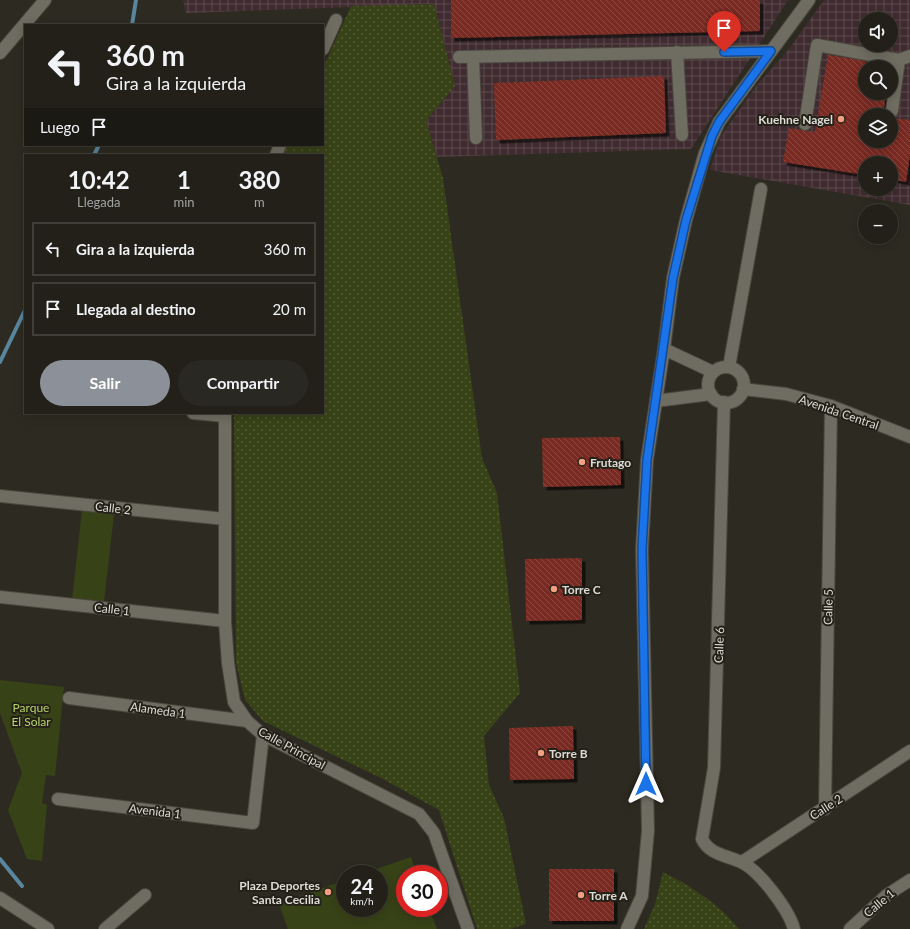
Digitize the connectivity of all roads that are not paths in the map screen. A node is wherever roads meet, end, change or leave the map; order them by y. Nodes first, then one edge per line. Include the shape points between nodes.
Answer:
1 (45, 0) edge
2 (809, 0) edge
3 (336, 20) dead end
4 (25, 24) edge
5 (24, 25) edge
6 (324, 47) edge
7 (771, 51) junction
8 (677, 52) junction
9 (0, 53) edge
10 (459, 57) dead end
11 (473, 57) junction
12 (905, 58) edge
13 (893, 108) edge
14 (805, 124) dead end
15 (682, 135) dead end
16 (476, 138) dead end
17 (760, 189) dead end
18 (664, 349) junction
19 (730, 367) junction
20 (713, 372) junction
21 (743, 389) junction
22 (711, 394) junction
23 (656, 401) junction
24 (724, 402) junction
25 (831, 406) junction
26 (209, 414) edge
27 (225, 415) edge
28 (910, 437) edge
29 (0, 496) edge
30 (225, 519) junction
31 (0, 597) edge
32 (225, 621) junction
33 (69, 698) dead end
34 (247, 721) junction
35 (263, 735) junction
36 (910, 751) edge
37 (58, 799) dead end
38 (824, 808) junction
39 (742, 862) junction
40 (910, 880) edge
41 (146, 895) dead end
42 (0, 898) edge
43 (48, 929) edge
44 (105, 929) edge
45 (468, 929) edge
46 (627, 929) edge
47 (794, 929) edge
48 (850, 929) edge

1 - 4 street
2 - 7 street
3 - 6 street
5 - 9 street
7 - 8 street
7 - 18 street via 719,122 707,148 686,220 673,278
8 - 11 street
8 - 15 street
10 - 11 street
11 - 16 street
12 - 13 street
12 - 14 street via 817,44
17 - 19 street
18 - 20 street
18 - 23 street
19 - 20 street
19 - 21 street via 743,378
20 - 22 street via 708,383
21 - 24 street via 736,399
21 - 25 street, Avenida Central via 786,394
22 - 23 street
22 - 24 street
23 - 46 street via 647,460 642,549 648,831 642,896
24 - 39 street, Calle 6 via 714,768 702,840 706,847 717,854
25 - 28 street, Avenida Central
25 - 38 street, Calle 5
26 - 27 street
27 - 30 street, Calle Principal
29 - 30 street, Calle 2
30 - 32 street, Calle Principal
31 - 32 street, Calle 1
32 - 34 street, Calle Principal via 234,702
33 - 34 street, Alameda 1
34 - 35 street, Calle Principal
35 - 37 street, Avenida 1 via 253,823
35 - 45 street, Calle Principal via 419,814 434,833
36 - 38 street, Calle 2
38 - 39 street, Calle 2
39 - 47 street via 779,900 792,920
40 - 48 street, Calle 1 via 887,895
41 - 44 street
42 - 43 street

